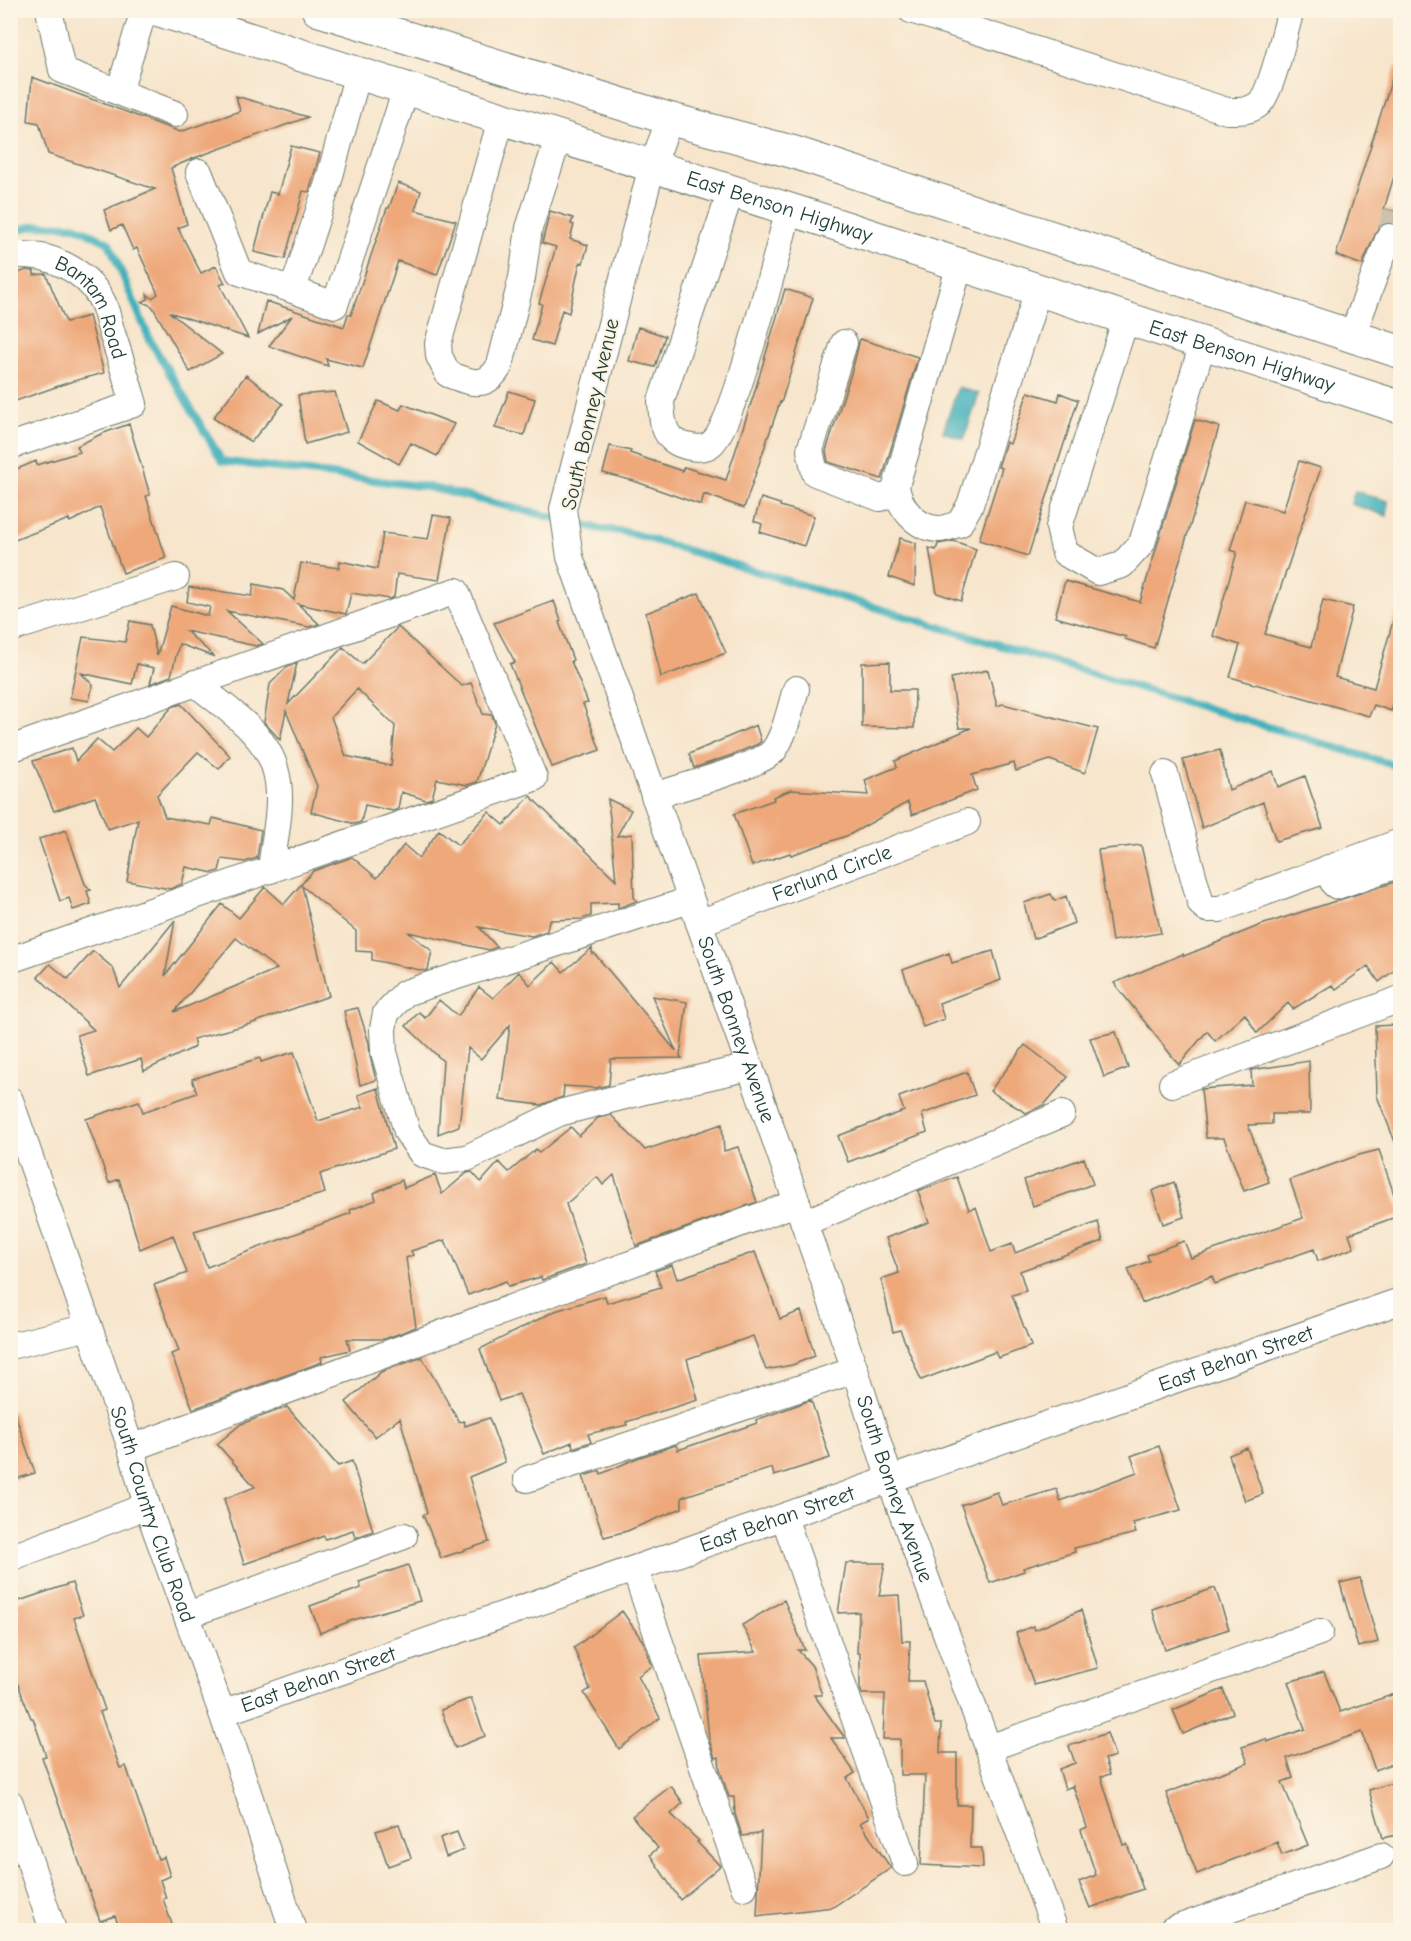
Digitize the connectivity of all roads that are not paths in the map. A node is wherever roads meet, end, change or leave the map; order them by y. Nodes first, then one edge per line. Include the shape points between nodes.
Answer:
1 (49, 10) edge
2 (144, 10) edge
3 (158, 10) edge
4 (318, 10) edge
5 (911, 10) edge
6 (1291, 10) edge
7 (358, 73) junction
8 (406, 89) junction
9 (119, 92) junction
10 (176, 114) dead end
11 (501, 118) junction
12 (670, 119) junction
13 (559, 136) junction
14 (652, 166) junction
15 (199, 172) dead end
16 (731, 191) junction
17 (789, 209) junction
18 (1389, 237) tunnel mouth
19 (10, 256) edge
20 (960, 264) junction
21 (293, 290) junction
22 (1038, 290) junction
23 (1126, 318) junction
24 (1352, 336) junction
25 (844, 343) dead end
26 (1203, 343) junction
27 (1401, 352) edge
28 (1401, 407) edge
29 (10, 446) edge
30 (897, 493) junction
31 (176, 577) dead end
32 (10, 629) edge
33 (195, 683) junction
34 (796, 689) dead end
35 (10, 748) edge
36 (1165, 774) dead end
37 (654, 796) junction
38 (967, 822) dead end
39 (1401, 842) edge
40 (1401, 864) edge
41 (1328, 868) junction
42 (271, 870) junction
43 (695, 912) junction
44 (10, 960) edge
45 (1401, 999) edge
46 (750, 1067) junction
47 (1172, 1084) dead end
48 (10, 1100) edge
49 (1062, 1114) dead end
50 (800, 1213) junction
51 (1401, 1301) edge
52 (89, 1327) junction
53 (10, 1346) edge
54 (855, 1370) junction
55 (130, 1448) junction
56 (527, 1479) dead end
57 (890, 1480) junction
58 (147, 1506) junction
59 (784, 1517) junction
60 (404, 1536) dead end
61 (10, 1558) edge
62 (635, 1570) junction
63 (187, 1615) junction
64 (1320, 1632) dead end
65 (222, 1713) junction
66 (988, 1748) junction
67 (10, 1803) edge
68 (1381, 1856) dead end
69 (20, 1862) edge
70 (905, 1863) dead end
71 (744, 1887) dead end
72 (53, 1930) edge
73 (293, 1930) edge
74 (1055, 1930) edge
75 (1172, 1930) edge

1 - 9 street via 62,70
2 - 9 street
3 - 7 main road, East Benson Highway
4 - 12 main road
5 - 6 street via 1227,111 1244,112 1259,104 1268,90
7 - 8 main road, East Benson Highway
7 - 21 street
8 - 11 main road, East Benson Highway
8 - 21 street via 335,305
9 - 10 street
11 - 13 main road, East Benson Highway
11 - 13 street via 438,344 448,374 472,383 495,375 500,365 530,228
12 - 14 street, South Bonney Avenue
12 - 24 main road via 793,152
13 - 14 main road, East Benson Highway
14 - 16 main road, East Benson Highway
14 - 37 street, South Bonney Avenue via 563,508 570,557
15 - 21 street via 239,272
16 - 17 main road, East Benson Highway
16 - 17 street via 661,401 666,431 676,442 696,448 710,445 721,433
17 - 20 main road, East Benson Highway
18 - 24 street
19 - 29 street, Bantam Road via 26,254 50,259 75,271 90,284 103,303 134,404
20 - 22 main road, East Benson Highway
20 - 30 street
22 - 23 main road, East Benson Highway
22 - 30 street via 970,504 959,524 940,529 921,525 905,510
23 - 26 main road, East Benson Highway
23 - 26 street via 1059,527 1065,553 1098,572 1122,565 1142,543
24 - 27 main road
25 - 30 street via 810,450 815,473 880,498
26 - 28 main road, East Benson Highway
31 - 32 street
33 - 35 street
33 - 42 street via 259,740 269,754 276,772 278,808
33 - 42 street via 456,591 534,778
34 - 37 street via 784,731 773,752 756,762
36 - 41 street via 1201,904 1207,909 1220,909
37 - 43 street, South Bonney Avenue
38 - 43 street, Ferlund Circle
39 - 41 street
40 - 41 street via 1336,886
42 - 44 street
43 - 46 street, South Bonney Avenue
43 - 46 street, Ferlund Circle via 405,993 386,1013 383,1029 384,1052 408,1132 422,1154 442,1161 467,1158 559,1113
45 - 47 street
46 - 50 street, South Bonney Avenue
48 - 52 street, South Country Club Road
49 - 50 street
50 - 54 street, South Bonney Avenue
50 - 55 street
51 - 57 street, East Behan Street
52 - 53 street
52 - 55 street, South Country Club Road
54 - 56 street
54 - 57 street, South Bonney Avenue
55 - 58 street, South Country Club Road
57 - 59 street, East Behan Street
57 - 66 street, South Bonney Avenue
58 - 61 street
58 - 63 street, South Country Club Road
59 - 62 street, East Behan Street
59 - 70 street
60 - 63 street
62 - 65 street, East Behan Street
62 - 71 street
63 - 65 street, South Country Club Road
64 - 66 street
65 - 73 street, South Country Club Road
66 - 74 street, South Bonney Avenue
67 - 69 street
68 - 75 street
69 - 72 street

